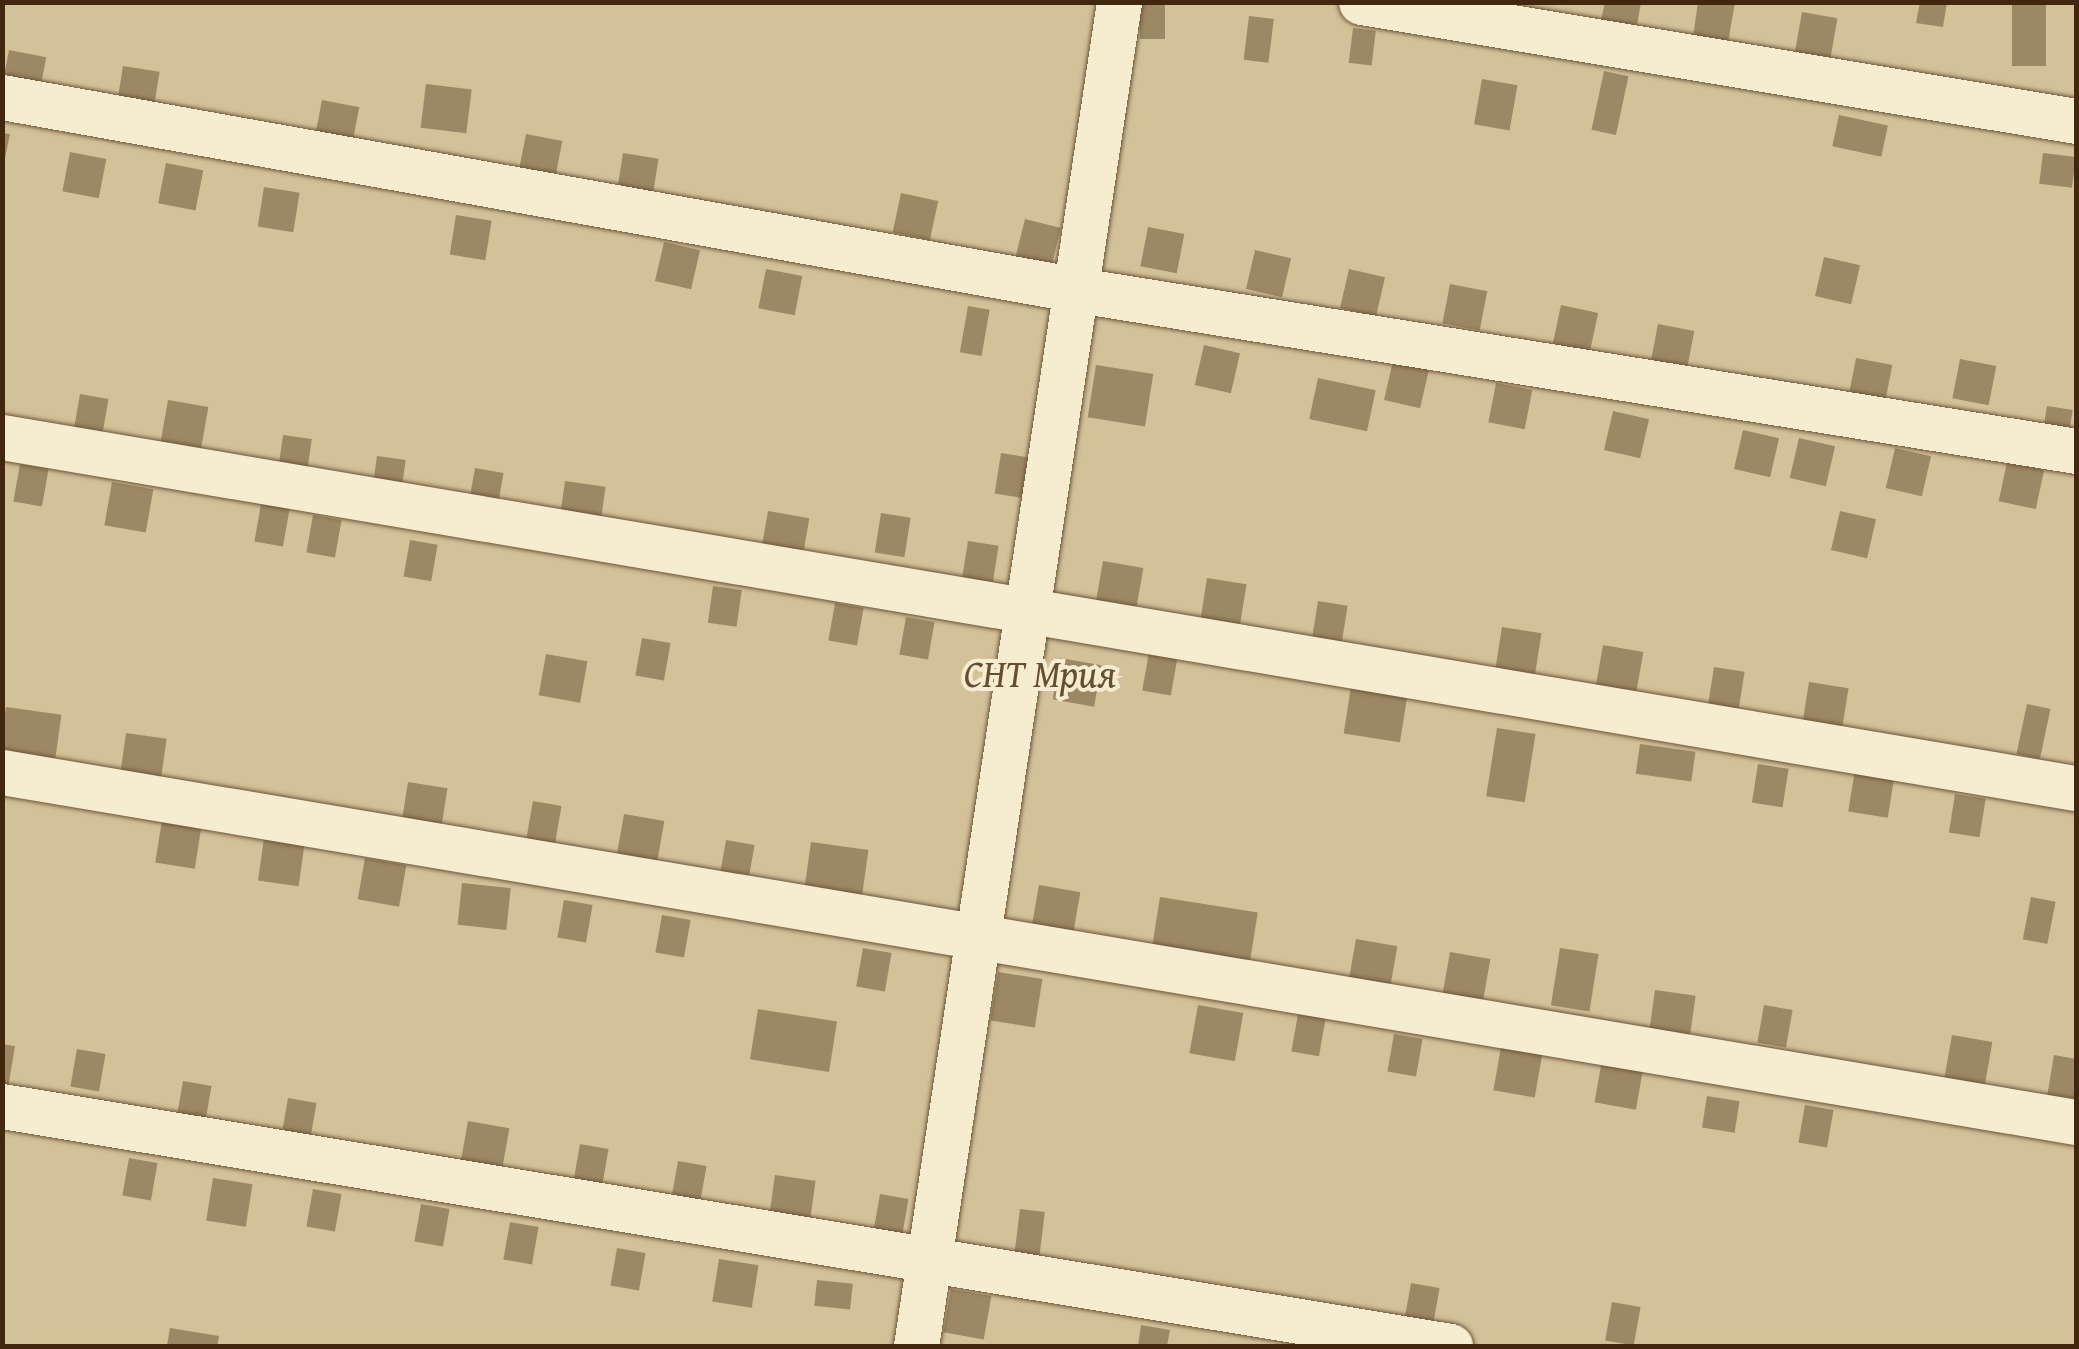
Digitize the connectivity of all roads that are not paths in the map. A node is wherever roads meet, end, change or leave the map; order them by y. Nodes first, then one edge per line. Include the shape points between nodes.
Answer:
1 (1119, 2) edge
2 (1360, 2) edge
3 (2, 97) edge
4 (2076, 121) edge
5 (1078, 290) junction
6 (2, 437) edge
7 (2076, 450) edge
8 (1030, 616) junction
9 (2, 772) edge
10 (2076, 788) edge
11 (979, 937) junction
12 (2, 1106) edge
13 (2076, 1122) edge
14 (930, 1260) junction
15 (916, 1346) edge
16 (1450, 1346) edge

1 - 5 street
2 - 4 street
3 - 5 street
5 - 7 street
5 - 8 street
6 - 8 street
8 - 10 street
8 - 11 street
9 - 11 street
11 - 13 street
11 - 14 street
12 - 14 street
14 - 15 street
14 - 16 street

